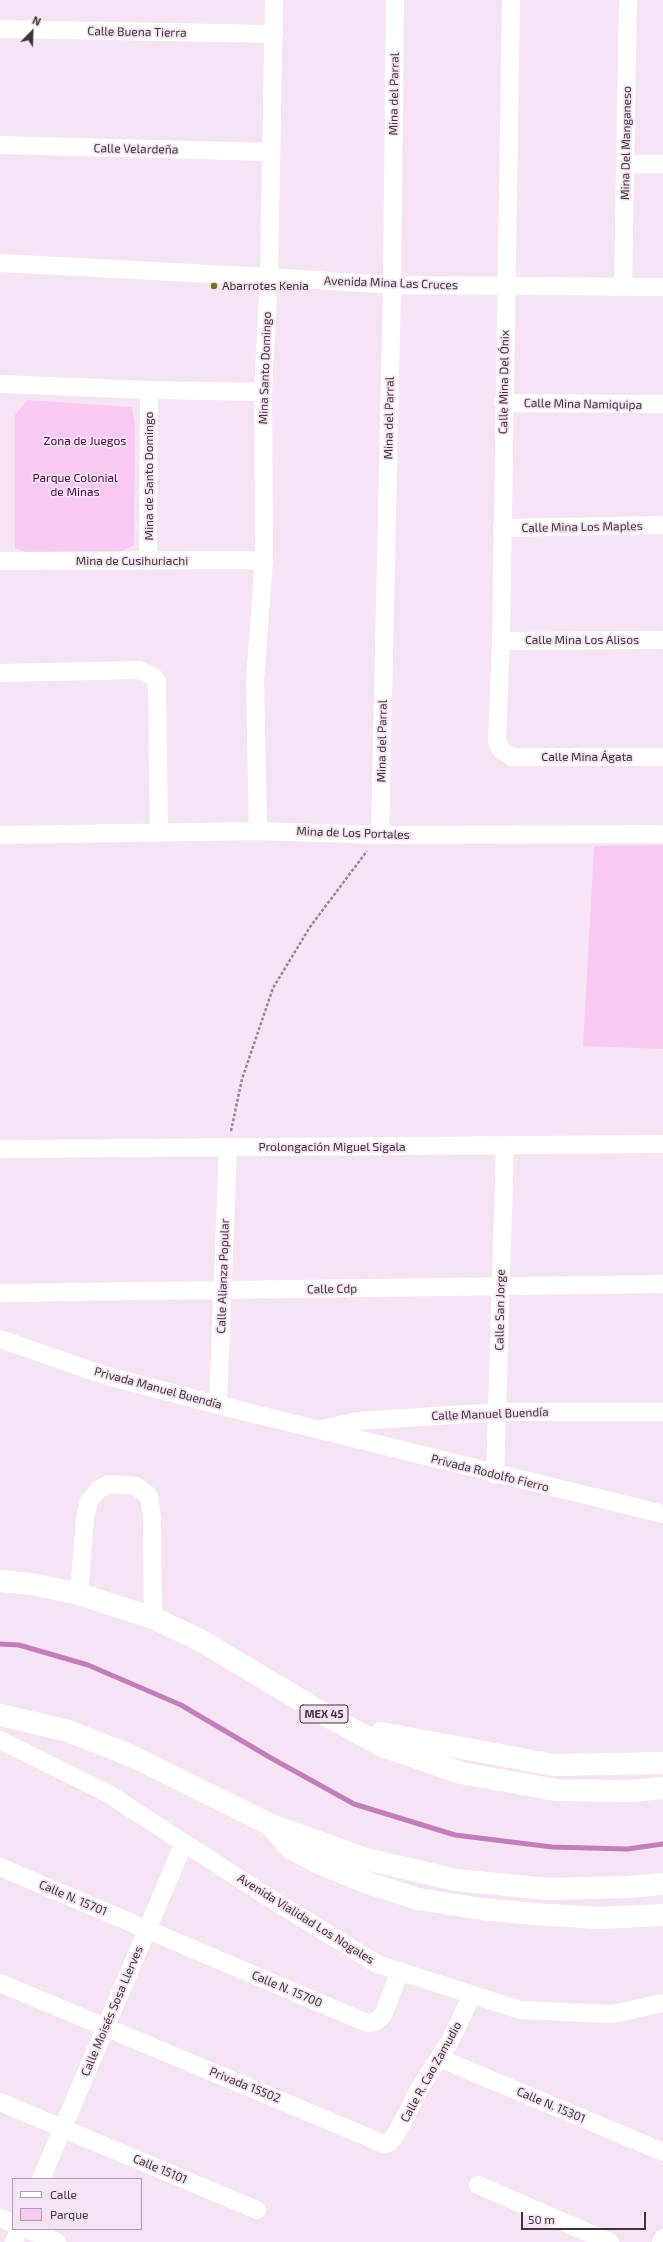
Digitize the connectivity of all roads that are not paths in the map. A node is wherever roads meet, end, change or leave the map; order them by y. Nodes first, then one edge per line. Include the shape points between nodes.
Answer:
1 (274, 0) edge
2 (396, 0) edge
3 (511, 0) edge
4 (628, 0) edge
5 (0, 29) edge
6 (274, 34) junction
7 (0, 145) edge
8 (272, 152) junction
9 (626, 164) junction
10 (663, 164) edge
11 (0, 263) edge
12 (269, 277) junction
13 (392, 285) junction
14 (505, 287) junction
15 (623, 287) junction
16 (663, 287) edge
17 (0, 384) edge
18 (149, 390) junction
19 (263, 392) junction
20 (503, 403) junction
21 (663, 404) edge
22 (663, 526) edge
23 (502, 528) junction
24 (264, 560) junction
25 (0, 561) edge
26 (148, 561) junction
27 (663, 640) edge
28 (501, 641) junction
29 (0, 673) edge
30 (663, 756) edge
31 (512, 757) joint
32 (258, 831) junction
33 (159, 832) junction
34 (663, 834) edge
35 (0, 835) edge
36 (380, 835) junction
37 (663, 1144) edge
38 (505, 1146) junction
39 (228, 1147) junction
40 (0, 1149) edge
41 (663, 1284) edge
42 (500, 1287) junction
43 (223, 1291) junction
44 (0, 1293) edge
45 (0, 1339) edge
46 (218, 1405) junction
47 (498, 1412) junction
48 (663, 1412) edge
49 (317, 1430) junction
50 (495, 1475) junction
51 (663, 1514) edge
52 (0, 1581) edge
53 (79, 1594) junction
54 (153, 1618) junction
55 (0, 1715) edge
56 (347, 1726) junction
57 (0, 1740) edge
58 (663, 1763) edge
59 (663, 1788) edge
60 (269, 1824) junction
61 (184, 1843) junction
62 (0, 1867) edge
63 (663, 1884) edge
64 (663, 1914) edge
65 (147, 1930) junction
66 (400, 1971) junction
67 (0, 1983) edge
68 (472, 1995) junction
69 (663, 2003) edge
70 (105, 2028) junction
71 (439, 2058) junction
72 (0, 2102) edge
73 (62, 2128) junction
74 (384, 2144) joint
75 (663, 2152) edge
76 (41, 2178) edge
77 (478, 2186) dead end
78 (257, 2210) dead end
79 (0, 2218) edge
80 (12, 2223) edge
81 (19, 2230) edge
82 (29, 2230) edge
83 (663, 2238) edge
84 (14, 2242) edge
85 (57, 2242) edge
86 (610, 2242) edge
87 (662, 2242) edge

1 - 6 street, Mina Santo Domingo
2 - 13 street, Mina del Parral
3 - 14 street, Calle Mina Del Ónix
4 - 9 street, Mina Del Manganeso
5 - 6 street, Calle Buena Tierra
6 - 8 street, Mina Santo Domingo
7 - 8 street, Calle Velardeña
8 - 12 street, Mina Santo Domingo
9 - 10 street
9 - 15 street, Mina Del Manganeso
11 - 12 street, Avenida Mina Las Cruces
12 - 13 street, Avenida Mina Las Cruces
12 - 19 street, Mina Santo Domingo
13 - 14 street, Avenida Mina Las Cruces
13 - 36 street, Mina del Parral
14 - 15 street, Avenida Mina Las Cruces
14 - 20 street, Calle Mina Del Ónix
15 - 16 street, Avenida Mina Las Cruces
17 - 18 street
18 - 19 street
18 - 26 street, Mina de Santo Domingo
19 - 24 street, Mina Santo Domingo
20 - 21 street, Calle Mina Namiquipa
20 - 23 street, Calle Mina Del Ónix
22 - 23 street, Calle Mina Los Maples
23 - 28 street, Calle Mina Del Ónix
24 - 26 street, Mina de Cusihuriachi
24 - 32 street, Mina Santo Domingo via 255,688
25 - 26 street, Mina de Cusihuriachi
27 - 28 street, Calle Mina Los Alisos
28 - 31 street, Calle Mina Del Ónix via 497,740 501,750
29 - 33 street via 139,670 153,676 157,681
30 - 31 street, Calle Mina Ágata
32 - 33 street, Mina de Los Portales
32 - 36 street, Mina de Los Portales
33 - 35 street, Mina de Los Portales
34 - 36 street, Mina de Los Portales
37 - 38 street, Prolongación Miguel Sigala
38 - 39 street, Prolongación Miguel Sigala
38 - 42 street, Calle San Jorge
39 - 40 street, Prolongación Miguel Sigala
39 - 43 street, Calle Alianza Popular
41 - 42 street, Calle Cdp
42 - 43 street, Calle Cdp
42 - 47 street, Calle San Jorge
43 - 44 street, Calle Cdp
43 - 46 street, Calle Alianza Popular
45 - 46 street, Privada Manuel Buendía via 104,1375
46 - 49 street, Privada Manuel Buendía
47 - 48 street, Calle Manuel Buendía
47 - 49 street, Calle Manuel Buendía via 358,1420
47 - 50 street, Calle San Jorge
49 - 50 street, Privada Rodolfo Fierro
50 - 51 street, Privada Rodolfo Fierro
52 - 53 highway, MEX 45 via 32,1584
53 - 54 highway, MEX 45
53 - 54 street via 85,1518 89,1501 99,1489 109,1484 136,1486 149,1496 152,1518
54 - 56 highway, MEX 45 via 198,1639
55 - 60 highway via 68,1731 132,1756
56 - 58 highway via 554,1765
56 - 59 highway, MEX 45 via 383,1746 461,1774 556,1790 632,1791
57 - 61 street, Avenida Vialidad Los Nogales via 107,1793
60 - 63 highway via 366,1859 456,1880 548,1889 628,1888
60 - 64 highway via 292,1849 319,1863 368,1883 418,1899 533,1914 599,1918
61 - 65 street, Calle Moisés Sosa Llerves
61 - 66 street, Avenida Vialidad Los Nogales via 377,1964
62 - 65 street, Calle N. 15701
65 - 66 street, Calle N. 15700 via 367,2023 375,2022 382,2015
65 - 70 street, Calle Moisés Sosa Llerves
66 - 68 street, Avenida Vialidad Los Nogales
67 - 70 street, Privada 15502
68 - 69 street, Avenida Vialidad Los Nogales via 520,2010 560,2012 612,2014
68 - 71 street, Calle R. Cao Zamudio
70 - 73 street, Calle Moisés Sosa Llerves
70 - 74 street, Privada 15502
71 - 74 street, Calle R. Cao Zamudio via 392,2140
71 - 75 street, Calle N. 15301
72 - 73 street, Calle 15101
73 - 76 street, Calle Moisés Sosa Llerves
73 - 78 street, Calle 15101
77 - 86 street
79 - 80 street
81 - 84 street
82 - 85 street
83 - 87 street

